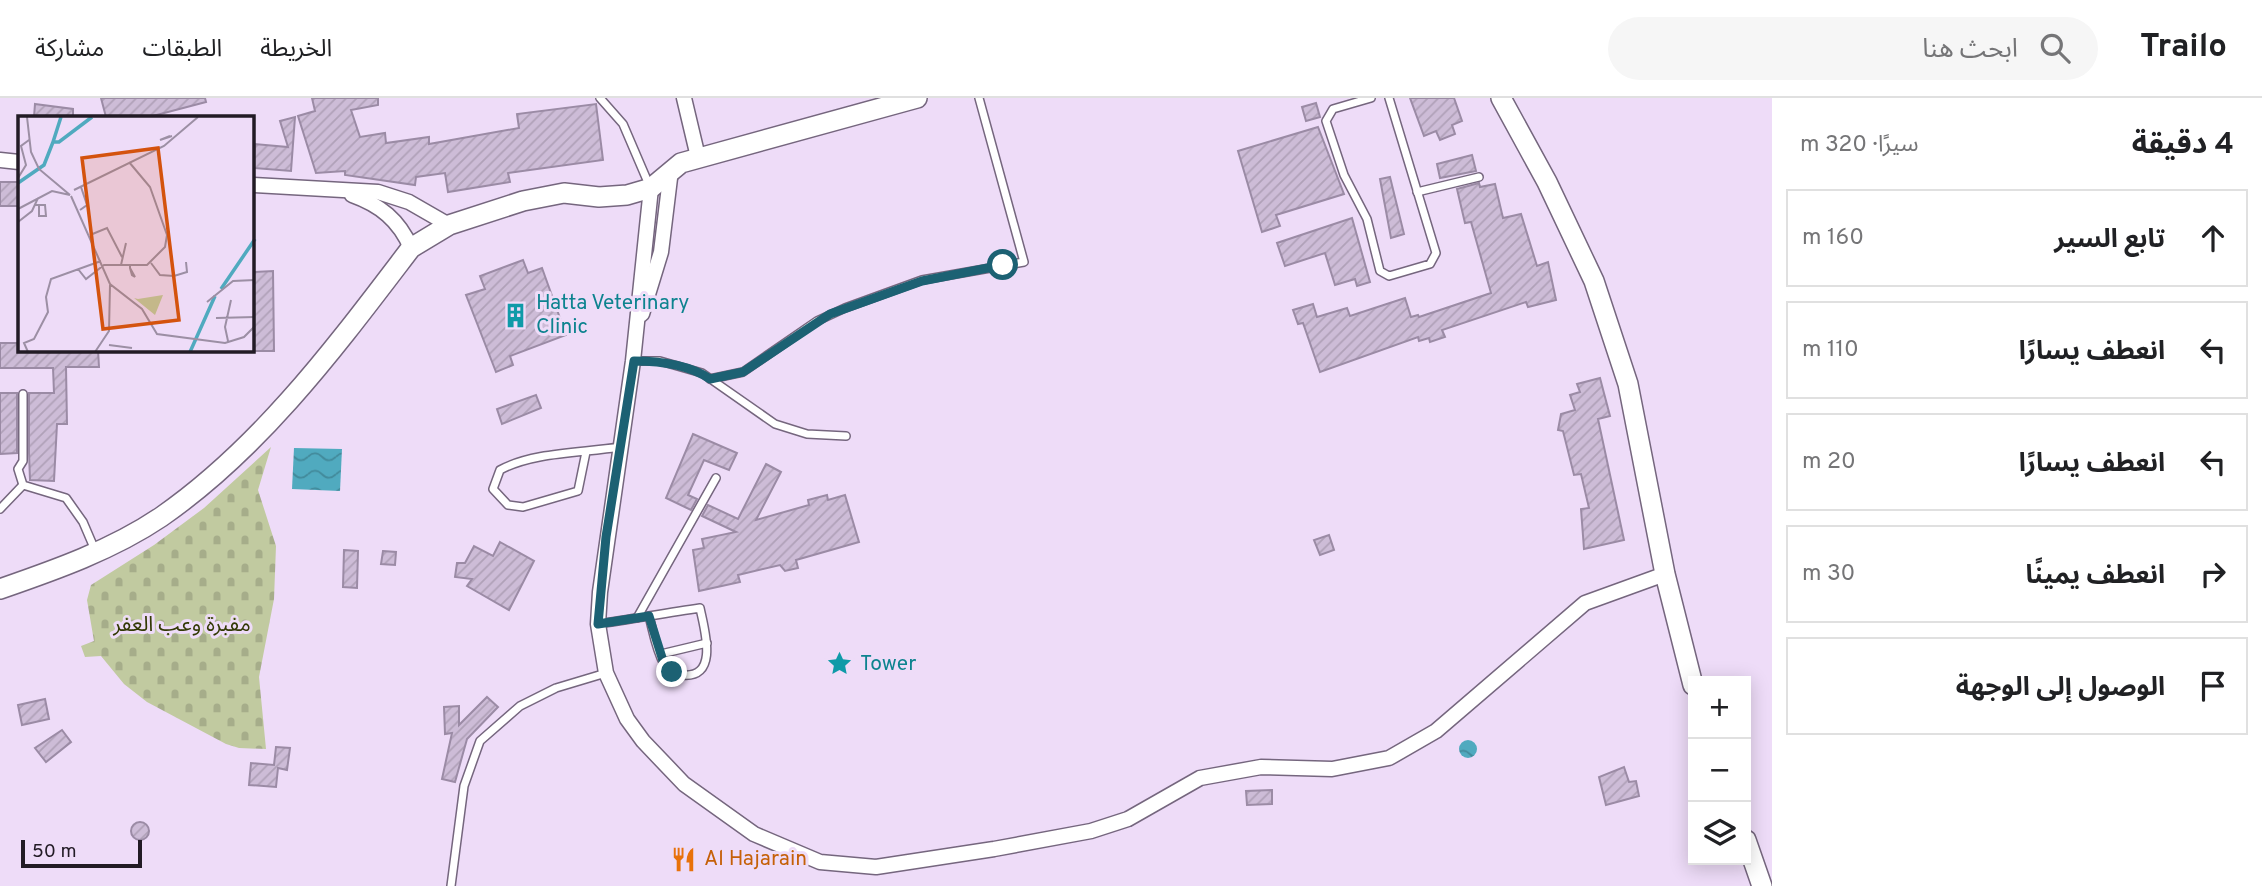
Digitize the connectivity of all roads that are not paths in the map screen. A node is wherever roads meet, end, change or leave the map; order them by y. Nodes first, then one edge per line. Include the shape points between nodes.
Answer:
1 (600, 98) edge
2 (684, 98) edge
3 (917, 98) edge
4 (979, 98) edge
5 (1371, 98) edge
6 (1389, 98) edge
7 (1501, 98) edge
8 (698, 157) junction
9 (0, 160) edge
10 (18, 162) edge
11 (671, 170) junction
12 (1479, 177) dead end
13 (254, 185) edge
14 (651, 188) junction
15 (1417, 192) junction
16 (344, 193) junction
17 (449, 225) junction
18 (411, 248) junction
19 (638, 321) junction
20 (634, 361) junction
21 (710, 379) junction
22 (23, 394) dead end
23 (846, 436) dead end
24 (620, 447) junction
25 (586, 452) junction
26 (716, 478) dead end
27 (23, 485) junction
28 (0, 509) edge
29 (96, 551) junction
30 (1665, 574) junction
31 (0, 589) edge
32 (649, 616) junction
33 (637, 618) junction
34 (598, 624) junction
35 (706, 643) junction
36 (661, 654) junction
37 (606, 673) junction
38 (1691, 676) edge
39 (1751, 854) edge
40 (451, 886) edge
41 (1762, 886) edge

1 - 14 lane via 623,124
2 - 8 street
3 - 8 main road
4 - 21 lane via 1024,262 922,281 845,308 817,321 743,372
5 - 15 lane via 1333,109 1326,121 1344,175 1367,219 1380,271 1386,276 1430,264 1435,257
6 - 15 lane
7 - 30 main road via 1594,281 1628,384
8 - 11 main road
9 - 10 street
11 - 14 main road
11 - 19 street via 661,252
12 - 15 lane
13 - 16 street
14 - 17 main road via 599,197 550,195
14 - 19 street
16 - 17 street via 394,196
16 - 18 street via 386,212
17 - 18 main road
18 - 29 main road via 278,414 220,471 159,518
19 - 20 street
20 - 21 lane via 660,361
20 - 24 street
21 - 23 lane via 775,424 807,434
22 - 27 lane via 23,461 18,469
24 - 25 lane
24 - 34 street
25 - 25 lane via 513,463 500,470 493,489 508,505 523,508 578,491
26 - 33 lane
27 - 28 lane
27 - 29 lane via 66,498
29 - 31 main road
30 - 37 street via 1585,603 1436,731 1389,758 1332,769 1261,767 1200,778 1128,819 1091,831 876,867 820,862 754,834 684,784 627,719
30 - 38 main road
32 - 33 lane
32 - 35 lane via 700,608
32 - 36 lane
33 - 34 lane
34 - 37 street
35 - 36 lane
35 - 36 lane via 708,655 703,666 683,676 664,664
37 - 40 lane via 556,688 520,706 480,741 464,786
39 - 41 main road

